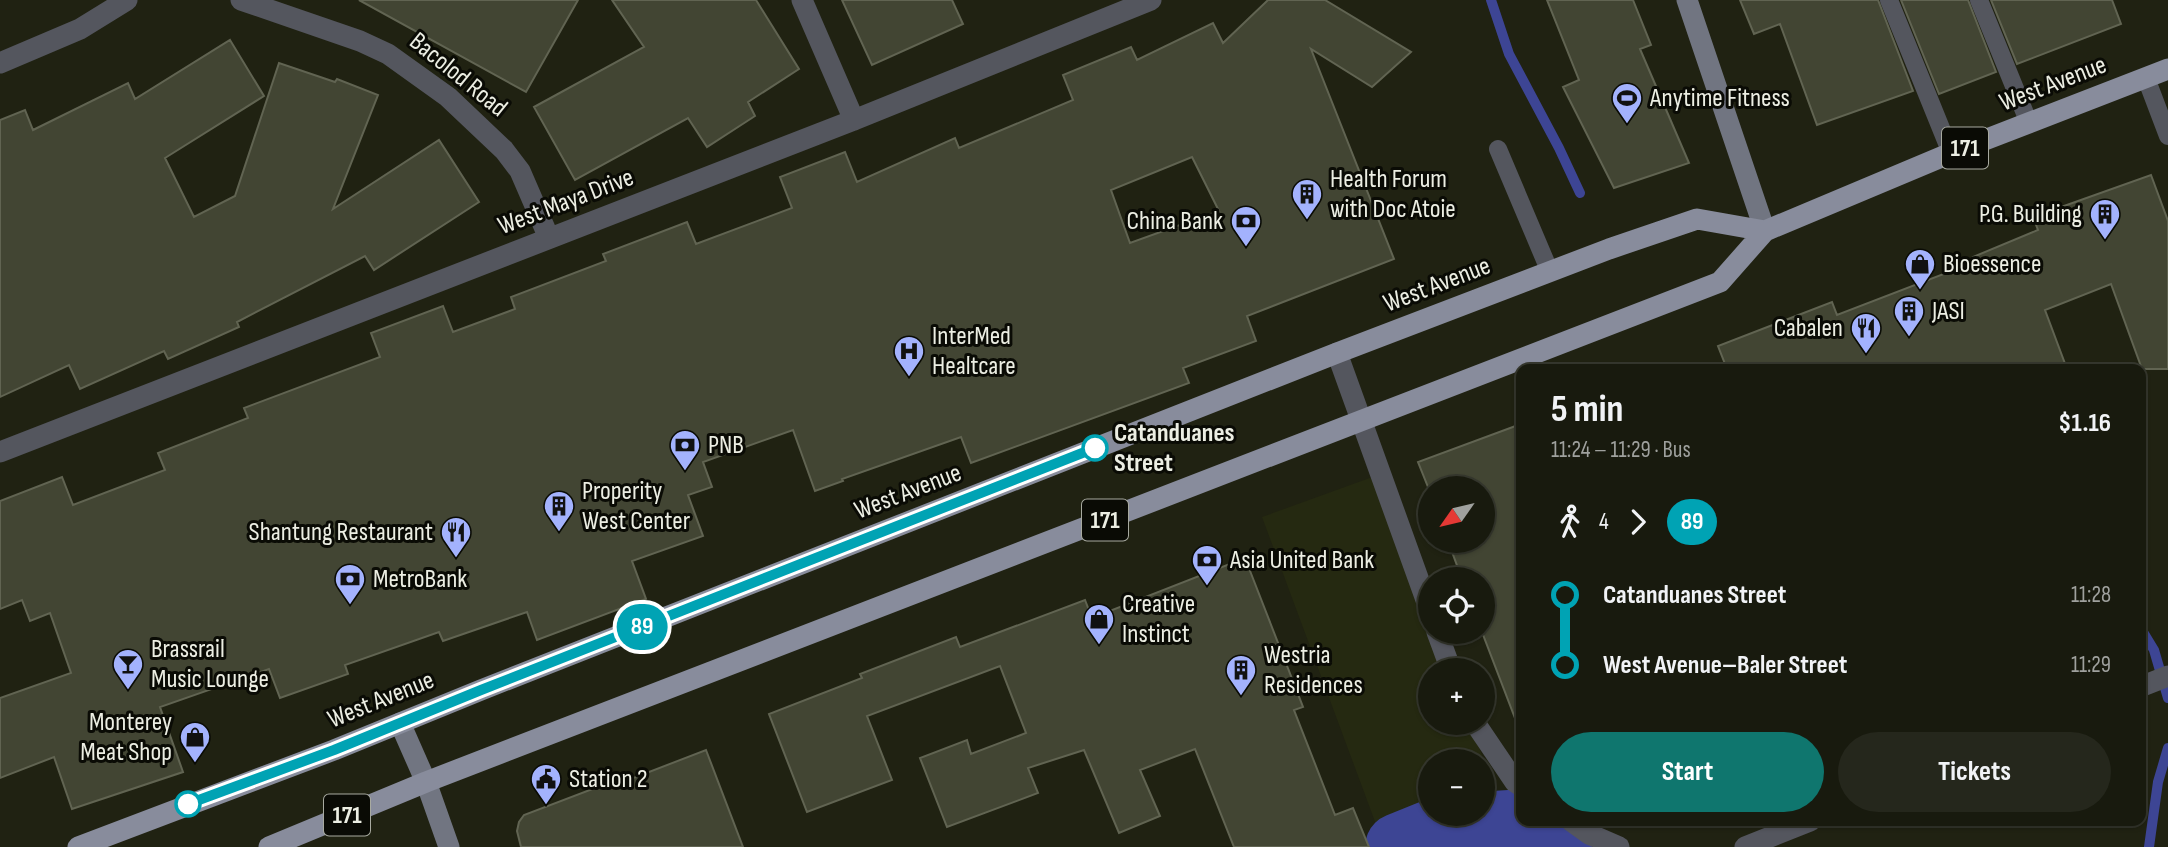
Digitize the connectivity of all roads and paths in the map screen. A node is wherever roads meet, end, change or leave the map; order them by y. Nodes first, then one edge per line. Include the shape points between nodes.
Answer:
1 (127, 0) edge
2 (241, 0) edge
3 (802, 0) edge
4 (1152, 0) edge
5 (1687, 0) edge
6 (1889, 0) edge
7 (1979, 0) edge
8 (0, 63) edge
9 (2168, 69) edge
10 (2146, 78) junction
11 (854, 120) junction
12 (2029, 123) junction
13 (2168, 136) edge
14 (1497, 149) dead end
15 (1951, 153) junction
16 (1765, 231) junction
17 (549, 238) junction
18 (1550, 272) junction
19 (1336, 353) junction
20 (1362, 420) junction
21 (0, 452) edge
22 (1418, 577) edge
23 (2168, 676) edge
24 (2146, 685) edge
25 (400, 723) junction
26 (1483, 735) edge
27 (426, 782) junction
28 (1516, 783) edge
29 (1578, 826) edge
30 (1798, 826) edge
31 (78, 847) edge
32 (269, 847) edge
33 (449, 847) edge
34 (1619, 847) edge
35 (1745, 847) edge

1 - 8 street via 80,29
2 - 17 street, Bacolod Road via 388,54 448,97 520,171
3 - 11 street
4 - 11 street, West Maya Drive
5 - 16 street
6 - 15 lane
7 - 12 lane
9 - 10 main road, West Avenue / 171
10 - 12 main road, West Avenue / 171
10 - 13 lane
11 - 17 street, West Maya Drive
12 - 15 main road, West Avenue / 171
14 - 18 lane
15 - 16 main road, West Avenue / 171
16 - 18 main road, West Avenue / 171 via 1697,219
16 - 20 main road, West Avenue / 171 via 1720,282
17 - 21 street, West Maya Drive
18 - 19 main road, West Avenue / 171
19 - 20 street
19 - 25 main road, West Avenue / 171
20 - 22 street
20 - 27 main road, West Avenue / 171
23 - 24 street
25 - 27 street
25 - 31 main road, West Avenue / 171
26 - 28 street
27 - 32 main road, West Avenue / 171
27 - 33 street
29 - 34 street
30 - 35 street

